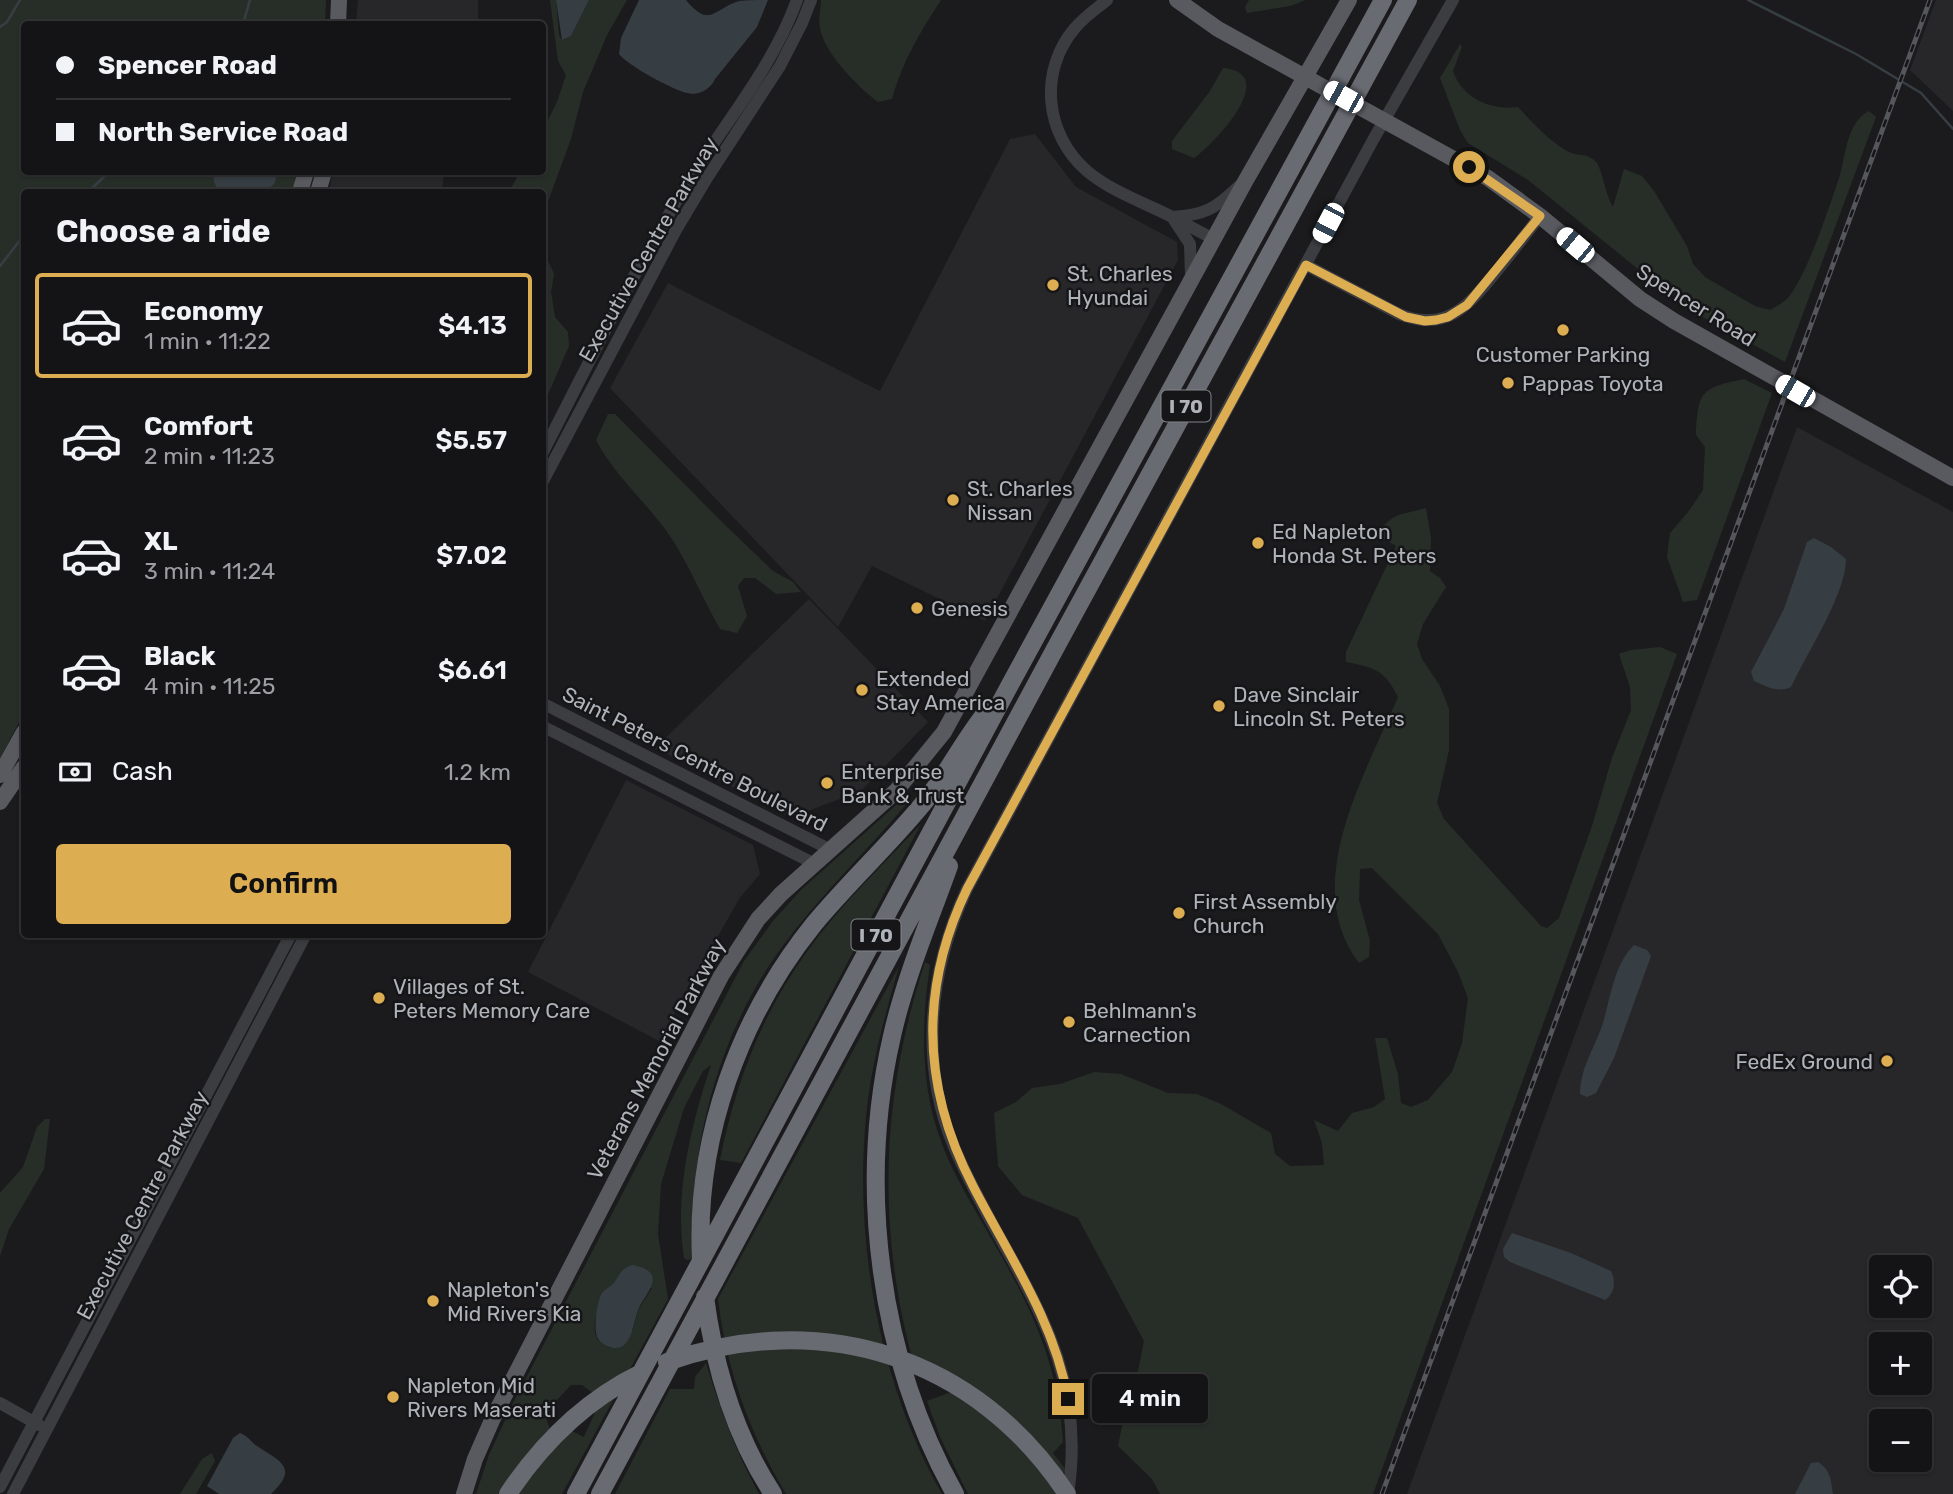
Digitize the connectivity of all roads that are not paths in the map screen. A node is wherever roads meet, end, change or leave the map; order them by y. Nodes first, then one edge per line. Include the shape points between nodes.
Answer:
1 (339, 0) edge
2 (797, 0) edge
3 (811, 0) edge
4 (1107, 0) edge
5 (1349, 0) edge
6 (1383, 0) edge
7 (1408, 0) edge
8 (1452, 0) edge
9 (1177, 2) edge
10 (338, 21) edge
11 (1247, 180) junction
12 (1540, 216) junction
13 (1172, 217) junction
14 (1214, 239) junction
15 (1306, 265) junction
16 (1191, 280) junction
17 (546, 446) edge
18 (546, 475) edge
19 (1953, 478) edge
20 (1012, 681) junction
21 (546, 705) edge
22 (546, 728) edge
23 (21, 737) edge
24 (21, 771) edge
25 (0, 775) edge
26 (0, 802) edge
27 (967, 813) junction
28 (829, 849) junction
29 (813, 863) junction
30 (289, 938) edge
31 (304, 938) edge
32 (0, 1403) edge
33 (34, 1422) junction
34 (47, 1430) junction
35 (0, 1487) edge
36 (13, 1494) edge
37 (464, 1494) edge
38 (508, 1494) edge
39 (576, 1494) edge
40 (600, 1494) edge
41 (772, 1494) edge
42 (955, 1494) edge
43 (1068, 1494) edge

1 - 10 main road
2 - 17 street, Executive Centre Parkway via 755,82 674,205
3 - 18 street, Executive Centre Parkway via 780,66 676,230
4 - 13 street via 1075,27 1062,46 1052,79 1053,118 1066,149 1087,171
5 - 11 main road, Veterans Memorial Parkway
6 - 20 highway, I 70
7 - 27 highway, I 70
8 - 15 street
9 - 12 main road, Spencer Road via 1488,178
11 - 13 street via 1210,210 1197,216
11 - 14 main road, Veterans Memorial Parkway
12 - 15 street via 1467,305 1436,320 1406,317
12 - 19 main road, Spencer Road via 1650,306
13 - 14 street
13 - 16 street via 1190,244
14 - 16 main road, Veterans Memorial Parkway
15 - 43 street via 967,889 939,965 933,1058 944,1115 973,1186 1050,1332 1071,1419
16 - 28 main road, Veterans Memorial Parkway via 944,732 896,791
20 - 39 highway, I 70
20 - 41 highway via 924,803 794,951 757,1011 726,1085 705,1178 703,1282 728,1397
21 - 28 street, Saint Peters Centre Boulevard
22 - 29 street, Saint Peters Centre Boulevard
23 - 25 main road
24 - 26 main road
27 - 40 highway, I 70
27 - 42 highway via 897,1015 880,1104 876,1169 886,1300 902,1366
28 - 29 main road, Veterans Memorial Parkway
29 - 37 main road, Veterans Memorial Parkway via 758,919 721,976 499,1406
30 - 33 street, Executive Centre Parkway
31 - 34 street, Executive Centre Parkway
32 - 33 street
33 - 34 street
33 - 35 street, Executive Centre Parkway
34 - 36 street, Executive Centre Parkway
38 - 43 highway via 538,1453 574,1418 628,1380 664,1363 718,1347 764,1340 817,1340 868,1349 916,1365 957,1386 1026,1441

